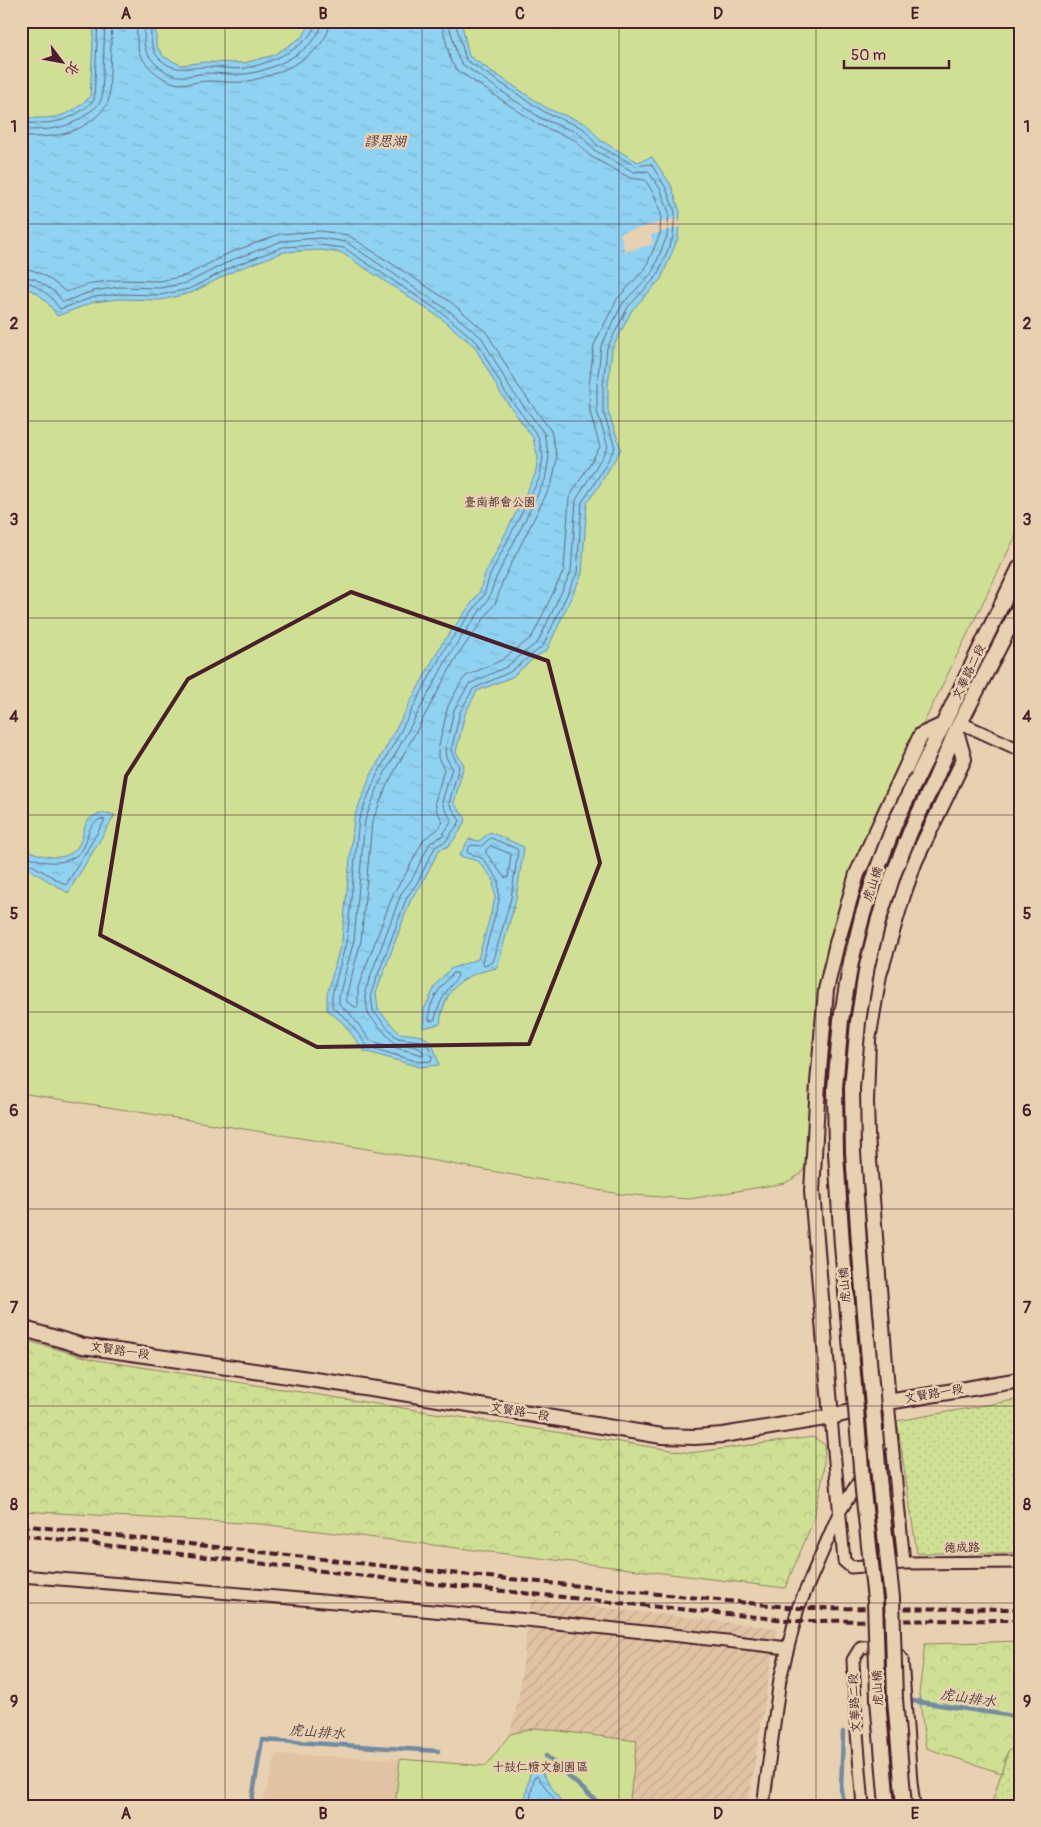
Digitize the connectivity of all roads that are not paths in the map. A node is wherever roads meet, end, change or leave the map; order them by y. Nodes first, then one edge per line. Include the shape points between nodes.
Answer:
1 (1020, 567) edge
2 (1020, 606) edge
3 (943, 725) junction
4 (959, 727) junction
5 (1020, 750) edge
6 (918, 776) joint
7 (934, 784) joint
8 (21, 1328) edge
9 (1020, 1380) edge
10 (888, 1402) junction
11 (831, 1417) junction
12 (891, 1430) junction
13 (840, 1511) junction
14 (1020, 1562) edge
15 (904, 1563) junction
16 (21, 1576) edge
17 (787, 1648) junction
18 (763, 1806) edge
19 (863, 1806) edge
20 (887, 1806) edge
21 (904, 1806) edge
22 (914, 1806) edge

1 - 3 street, 文華路二段
2 - 4 street, 文華路二段
3 - 6 street, 文華路二段
3 - 11 street via 921,736 857,874 826,990 812,1191
4 - 5 street
4 - 7 street, 文華路二段
4 - 10 street via 964,759 902,895 879,975 868,1040 867,1135
6 - 20 street, 虎山橋, bridge via 895,823 862,917 841,1020 835,1088 842,1244 875,1600 878,1700
7 - 21 street, 虎山橋, bridge via 910,830 878,922 858,1022 852,1088 859,1243 892,1598 895,1698
8 - 11 street, 文賢路一段 via 83,1346 384,1390 662,1436 723,1435
9 - 10 street, 文賢路一段
10 - 11 street, 文賢路一段
10 - 12 street
11 - 13 street
12 - 13 street
12 - 15 street
13 - 15 street via 844,1561 851,1567
13 - 17 street via 798,1608
14 - 15 street, 德成路
16 - 17 street via 480,1616
17 - 18 street
19 - 22 street, 文華路二段 via 853,1660 861,1647 889,1646 902,1659

